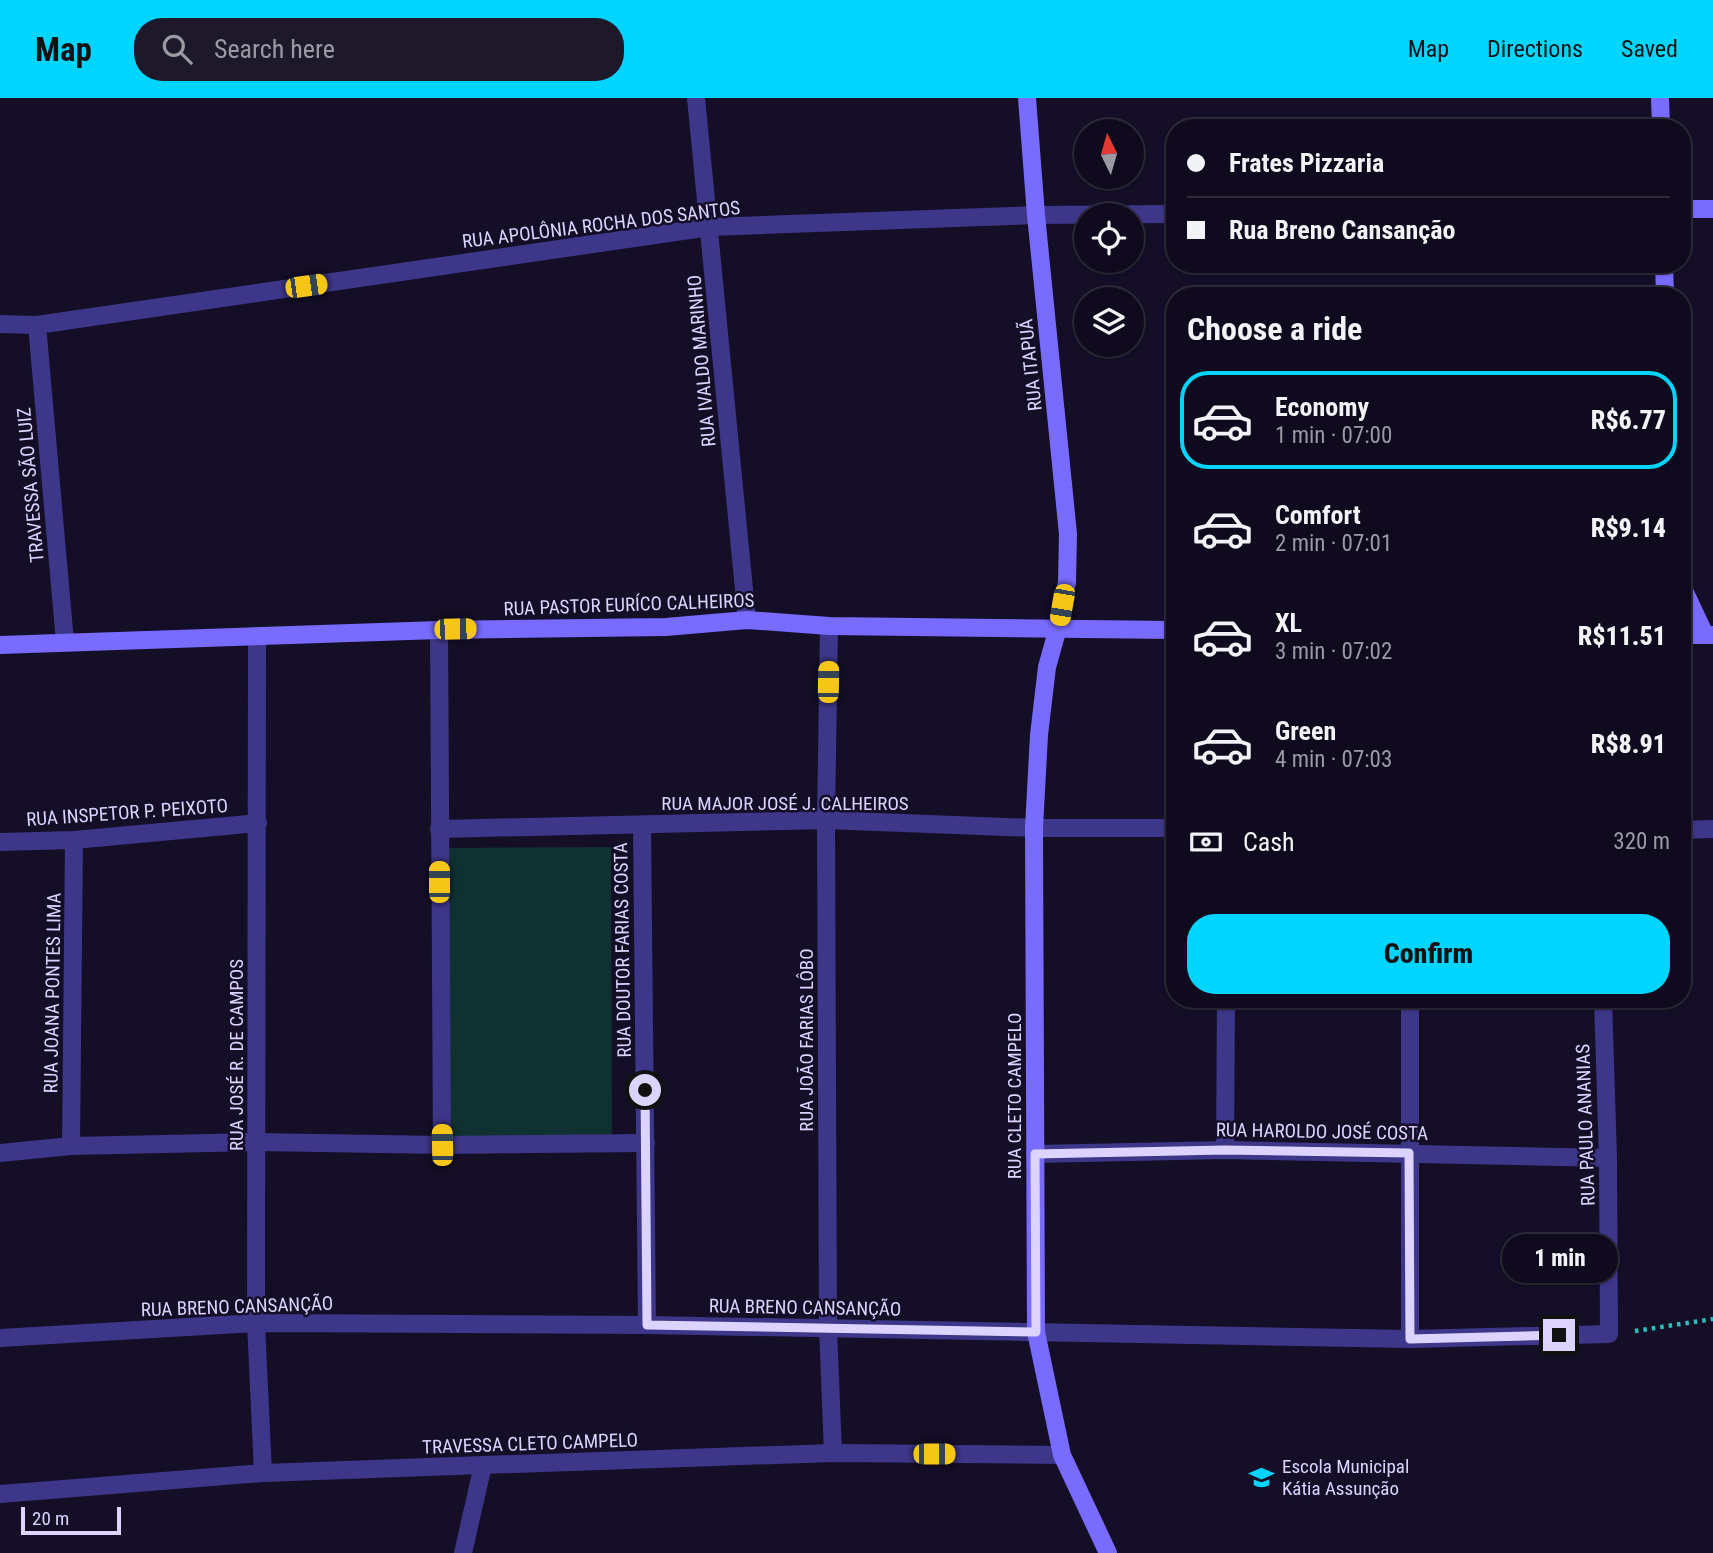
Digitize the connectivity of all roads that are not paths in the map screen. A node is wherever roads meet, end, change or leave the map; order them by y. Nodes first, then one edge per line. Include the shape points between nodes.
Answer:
1 (696, 98) edge
2 (1027, 98) edge
3 (1660, 98) edge
4 (1661, 119) edge
5 (1691, 209) edge
6 (1713, 209) edge
7 (1166, 214) edge
8 (1036, 215) junction
9 (710, 227) junction
10 (0, 324) edge
11 (37, 325) junction
12 (1691, 602) edge
13 (747, 620) junction
14 (829, 626) junction
15 (1058, 628) junction
16 (439, 630) junction
17 (1166, 630) edge
18 (1691, 635) edge
19 (1709, 635) edge
20 (257, 636) junction
21 (65, 642) junction
22 (0, 645) edge
23 (826, 820) junction
24 (258, 823) junction
25 (642, 825) junction
26 (1034, 828) junction
27 (1166, 828) edge
28 (439, 829) junction
29 (1713, 829) edge
30 (1691, 830) edge
31 (74, 840) junction
32 (0, 842) edge
33 (1226, 1008) edge
34 (1410, 1008) edge
35 (1603, 1008) edge
36 (257, 1142) junction
37 (646, 1143) junction
38 (442, 1145) junction
39 (71, 1146) junction
40 (1225, 1150) junction
41 (0, 1153) edge
42 (1409, 1153) junction
43 (1035, 1154) junction
44 (1608, 1158) junction
45 (256, 1323) junction
46 (647, 1325) junction
47 (828, 1329) junction
48 (1036, 1332) junction
49 (1609, 1334) joint
50 (0, 1338) edge
51 (1410, 1339) junction
52 (833, 1453) junction
53 (1062, 1455) junction
54 (483, 1465) junction
55 (262, 1474) junction
56 (0, 1494) edge
57 (463, 1553) edge
58 (1108, 1553) edge

1 - 9 street, RUA IVALDO MARINHO
2 - 8 main road, RUA ITAPUÃ
3 - 4 main road
5 - 6 main road
7 - 8 street, RUA APOLÔNIA ROCHA DOS SANTOS
8 - 9 street, RUA APOLÔNIA ROCHA DOS SANTOS
8 - 15 main road, RUA ITAPUÃ via 1068,534 1067,582
9 - 11 street, RUA APOLÔNIA ROCHA DOS SANTOS
9 - 13 street, RUA IVALDO MARINHO
10 - 11 street, RUA APOLÔNIA ROCHA DOS SANTOS
11 - 21 street, TRAVESSA SÃO LUIZ
12 - 19 main road
13 - 14 main road, RUA PASTOR EURÍCO CALHEIROS
13 - 16 main road, RUA PASTOR EURÍCO CALHEIROS via 666,627
14 - 15 main road, RUA PASTOR EURÍCO CALHEIROS
14 - 23 street, RUA JOÃO FARIAS LÔBO
15 - 17 main road, RUA PASTOR EURÍCO CALHEIROS
15 - 26 main road, RUA CLETO CAMPELO via 1047,667
16 - 20 main road, RUA PASTOR EURÍCO CALHEIROS
16 - 28 street
18 - 19 main road
20 - 21 main road, RUA PASTOR EURÍCO CALHEIROS
20 - 24 street, RUA JOSÉ R. DE CAMPOS
21 - 22 main road, RUA PASTOR EURÍCO CALHEIROS
23 - 25 street, RUA MAJOR JOSÉ J. CALHEIROS
23 - 26 street, RUA MAJOR JOSÉ J. CALHEIROS
23 - 47 street, RUA JOÃO FARIAS LÔBO
24 - 31 street, RUA INSPETOR P. PEIXOTO
24 - 36 street, RUA JOSÉ R. DE CAMPOS
25 - 28 street, RUA MAJOR JOSÉ J. CALHEIROS
25 - 37 street, RUA DOUTOR FARIAS COSTA
26 - 27 street, RUA MAJOR JOSÉ J. CALHEIROS
26 - 43 main road, RUA CLETO CAMPELO
28 - 38 street
29 - 30 street
31 - 32 street, RUA INSPETOR P. PEIXOTO
31 - 39 street, RUA JOANA PONTES LIMA
33 - 40 street
34 - 42 street
35 - 44 street, RUA PAULO ANANIAS
36 - 38 street
36 - 39 street
36 - 45 street, RUA JOSÉ R. DE CAMPOS
37 - 38 street
37 - 46 street, RUA DOUTOR FARIAS COSTA
39 - 41 street
40 - 42 street, RUA HAROLDO JOSÉ COSTA
40 - 43 street, RUA HAROLDO JOSÉ COSTA
42 - 44 street, RUA HAROLDO JOSÉ COSTA
42 - 51 street
43 - 48 main road, RUA CLETO CAMPELO
44 - 49 street, RUA PAULO ANANIAS
45 - 46 street, RUA BRENO CANSANÇÃO
45 - 50 street, RUA BRENO CANSANÇÃO
45 - 55 street, RUA JOSÉ R. DE CAMPOS
46 - 47 street, RUA BRENO CANSANÇÃO
47 - 48 street, RUA BRENO CANSANÇÃO
47 - 52 street, RUA JOÃO FARIAS LÔBO
48 - 51 street, RUA BRENO CANSANÇÃO
48 - 53 main road, RUA CLETO CAMPELO
49 - 51 street, RUA BRENO CANSANÇÃO
52 - 53 street, TRAVESSA CLETO CAMPELO
52 - 54 street, TRAVESSA CLETO CAMPELO
53 - 58 main road, RUA CLETO CAMPELO
54 - 55 street, TRAVESSA CLETO CAMPELO
54 - 57 street
55 - 56 street, TRAVESSA CLETO CAMPELO

